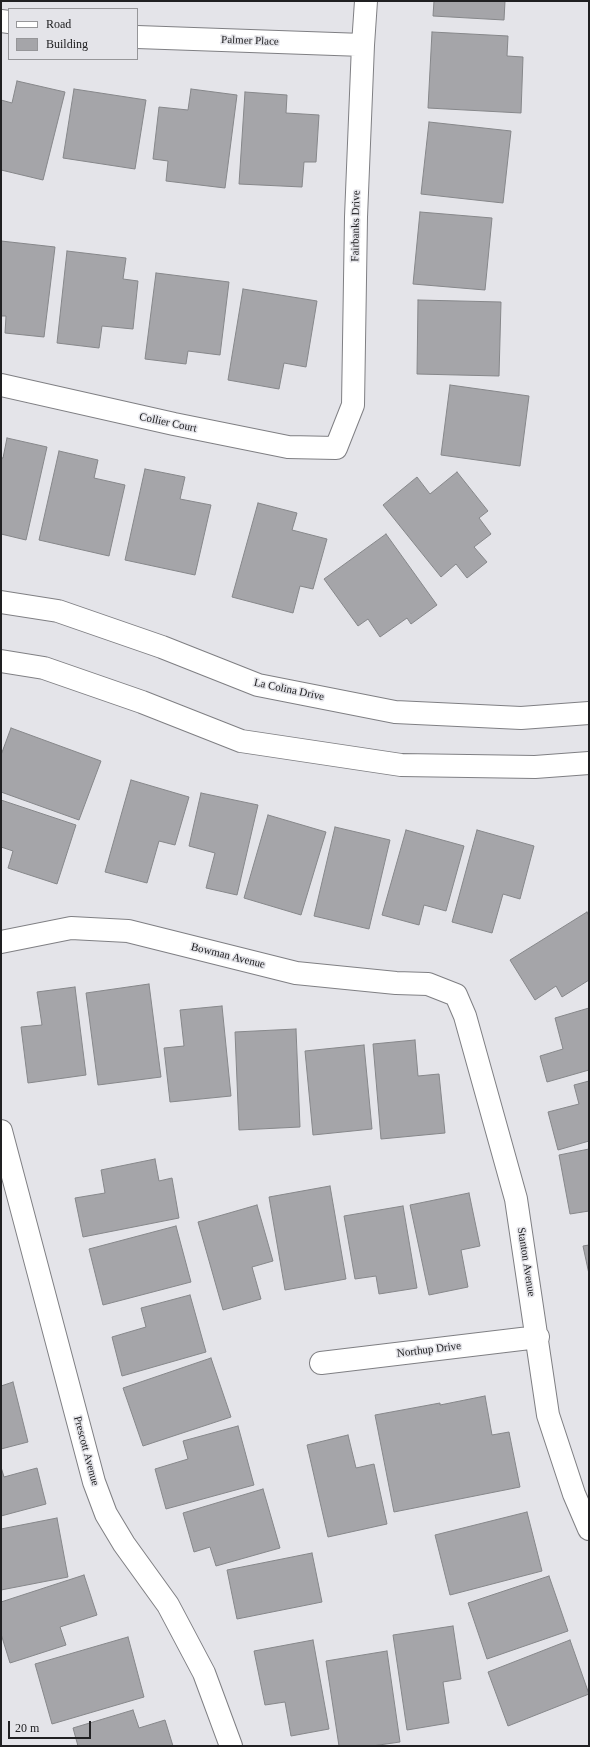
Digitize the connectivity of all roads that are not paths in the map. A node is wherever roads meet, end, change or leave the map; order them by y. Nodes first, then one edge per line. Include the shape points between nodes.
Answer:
1 (366, 1) edge
2 (138, 36) edge
3 (363, 45) junction
4 (1, 385) edge
5 (336, 448) joint
6 (1, 602) edge
7 (1, 661) edge
8 (589, 713) edge
9 (589, 763) edge
10 (1, 942) edge
11 (456, 995) joint
12 (1, 1131) edge
13 (538, 1337) junction
14 (320, 1363) dead end
15 (589, 1529) edge
16 (231, 1746) edge

1 - 3 street, Fairbanks Drive
2 - 3 street, Palmer Place
3 - 5 street, Fairbanks Drive via 356,217 353,405
4 - 5 street, Collier Court via 288,447
6 - 8 street, La Colina Drive via 58,611 258,685 388,710 521,718
7 - 9 street via 44,668 142,702 241,741 401,765 535,767
10 - 11 street, Bowman Avenue via 71,928 128,931 296,973 428,984
11 - 13 street, Stanton Avenue via 465,1016 516,1199
12 - 16 street, Prescott Avenue via 94,1482 106,1514 124,1544 168,1605 204,1673
13 - 14 street, Northup Drive
13 - 15 street, Stanton Avenue via 548,1415 574,1494

